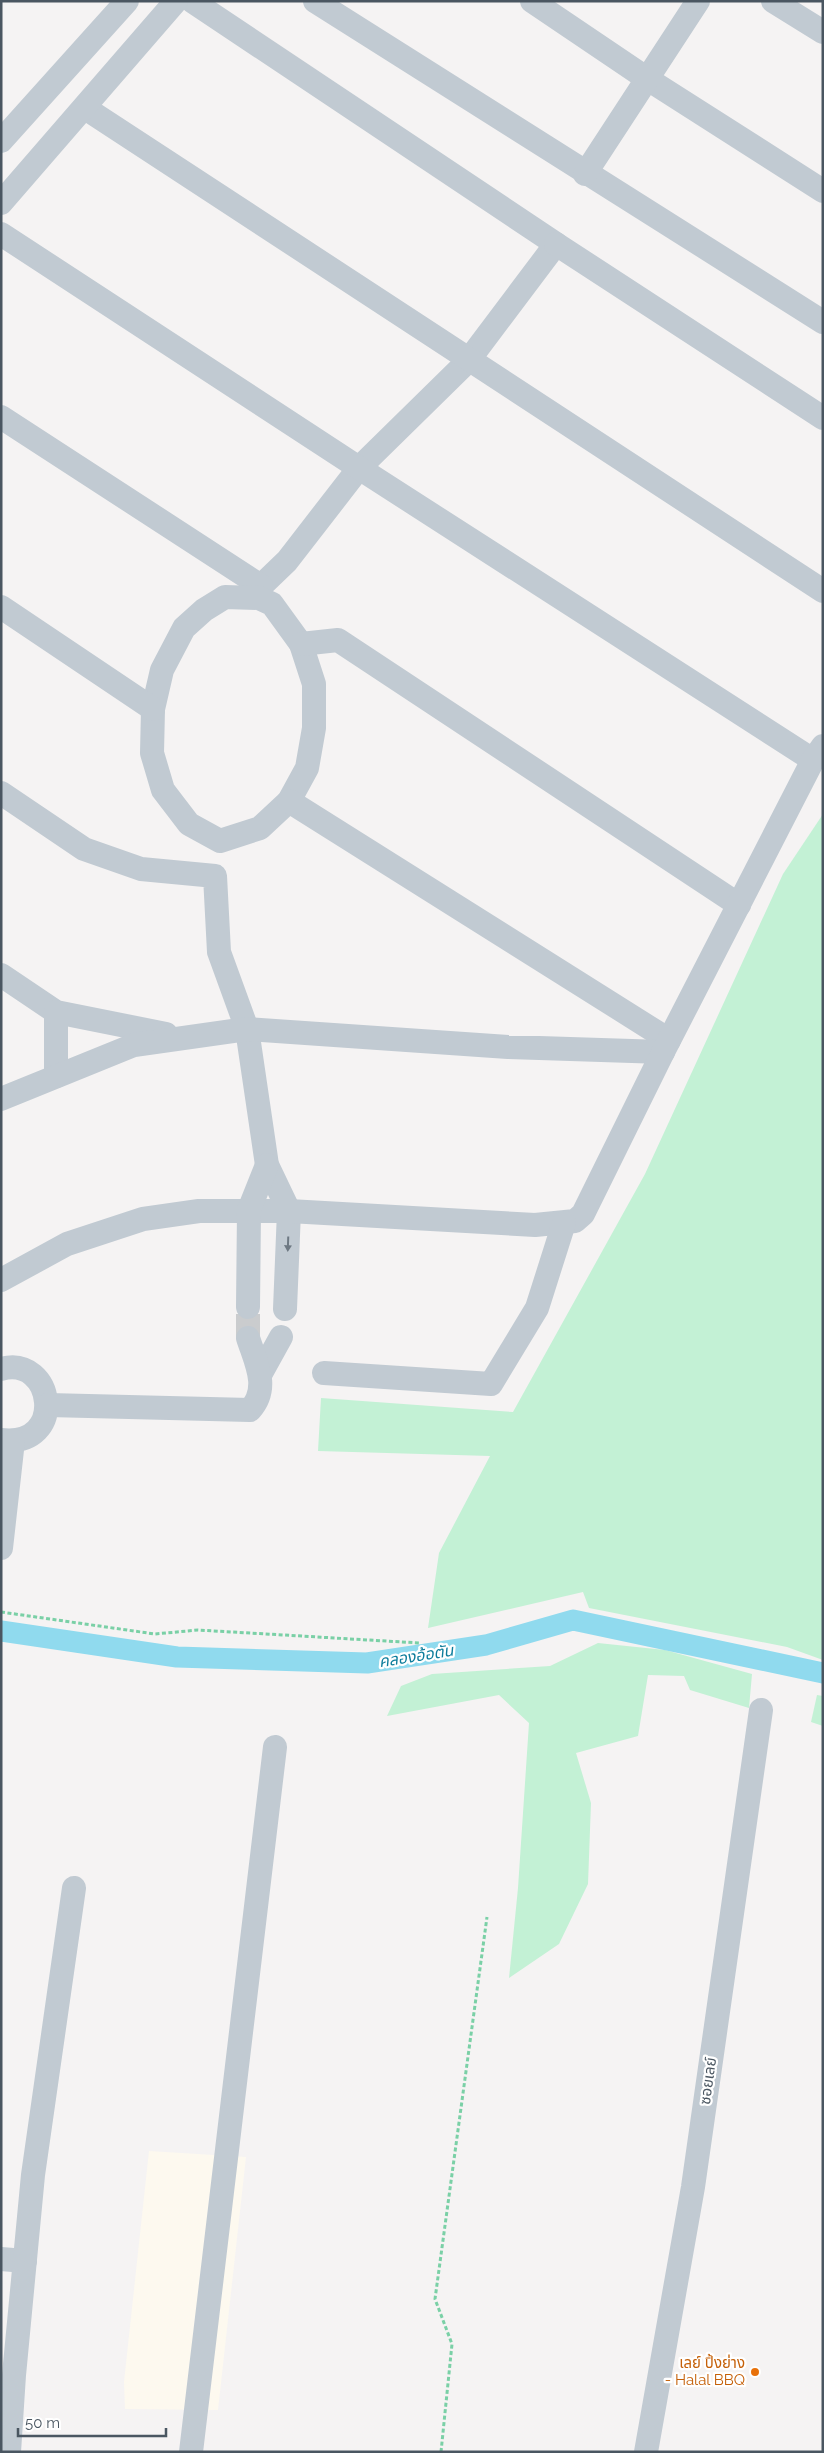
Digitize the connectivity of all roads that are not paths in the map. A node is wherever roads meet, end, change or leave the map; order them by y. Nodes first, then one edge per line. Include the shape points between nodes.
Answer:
1 (127, 1) edge
2 (176, 1) edge
3 (192, 1) edge
4 (315, 1) edge
5 (532, 1) edge
6 (698, 1) edge
7 (773, 1) edge
8 (823, 32) edge
9 (646, 78) junction
10 (85, 108) junction
11 (1, 140) edge
12 (585, 174) junction
13 (823, 192) edge
14 (1, 203) edge
15 (1, 234) edge
16 (556, 244) junction
17 (823, 322) edge
18 (468, 361) junction
19 (1, 416) edge
20 (823, 418) edge
21 (359, 468) junction
22 (823, 591) edge
23 (260, 592) junction
24 (1, 607) edge
25 (302, 644) junction
26 (153, 709) junction
27 (818, 753) edge
28 (1, 794) edge
29 (289, 800) junction
30 (220, 841) junction
31 (215, 876) junction
32 (739, 905) junction
33 (1, 975) edge
34 (56, 1012) junction
35 (247, 1028) junction
36 (183, 1038) junction
37 (666, 1046) junction
38 (56, 1076) junction
39 (1, 1099) edge
40 (267, 1165) junction
41 (249, 1210) junction
42 (289, 1211) junction
43 (564, 1223) junction
44 (1, 1280) edge
45 (248, 1307) tunnel mouth
46 (285, 1309) dead end
47 (282, 1337) dead end
48 (248, 1338) tunnel mouth
49 (1, 1369) edge
50 (324, 1372) dead end
51 (260, 1375) junction
52 (48, 1405) junction
53 (7, 1440) edge
54 (1, 1548) edge
55 (761, 1710) dead end
56 (275, 1747) dead end
57 (74, 1888) dead end
58 (1, 2259) edge
59 (25, 2261) junction
60 (9, 2452) edge
61 (191, 2452) edge
62 (646, 2452) edge

1 - 11 street
2 - 10 street
3 - 16 street
4 - 12 street
5 - 9 street
6 - 9 street
7 - 8 street
9 - 12 street
9 - 13 street
10 - 14 street
10 - 18 street
12 - 17 street
15 - 21 street
16 - 18 street
16 - 20 street
18 - 21 street
18 - 22 street
19 - 23 street
21 - 23 street
21 - 27 street
23 - 25 street
23 - 26 street via 225,598 204,610 184,628 162,670
24 - 26 street
25 - 29 street via 314,684 314,728 307,768
25 - 32 street via 338,640
26 - 30 street via 152,753 163,790 189,824
27 - 32 street
28 - 31 street via 84,849 141,869
29 - 30 street via 260,828
29 - 37 street
30 - 31 street
31 - 35 street via 220,952
32 - 37 street
33 - 34 street
34 - 36 street
34 - 38 street
35 - 36 street
35 - 37 street via 508,1047
35 - 40 street
36 - 38 street via 134,1045
37 - 43 street via 583,1214 575,1221
38 - 39 street
40 - 41 street
40 - 42 street
41 - 42 street
41 - 44 street via 199,1211 143,1219 67,1244
41 - 45 street
42 - 43 street via 536,1225
42 -> 46 street
43 - 50 street via 537,1308 491,1384
47 - 51 street
48 - 51 street
49 - 52 street via 20,1369 34,1376 44,1389
51 - 52 street via 261,1395 250,1410
52 - 53 street via 46,1416 37,1429 24,1438
53 - 54 street
55 - 62 street, ซอยเลย์ via 693,2187
56 - 61 street
57 - 59 street via 33,2174
58 - 59 street
59 - 60 street

